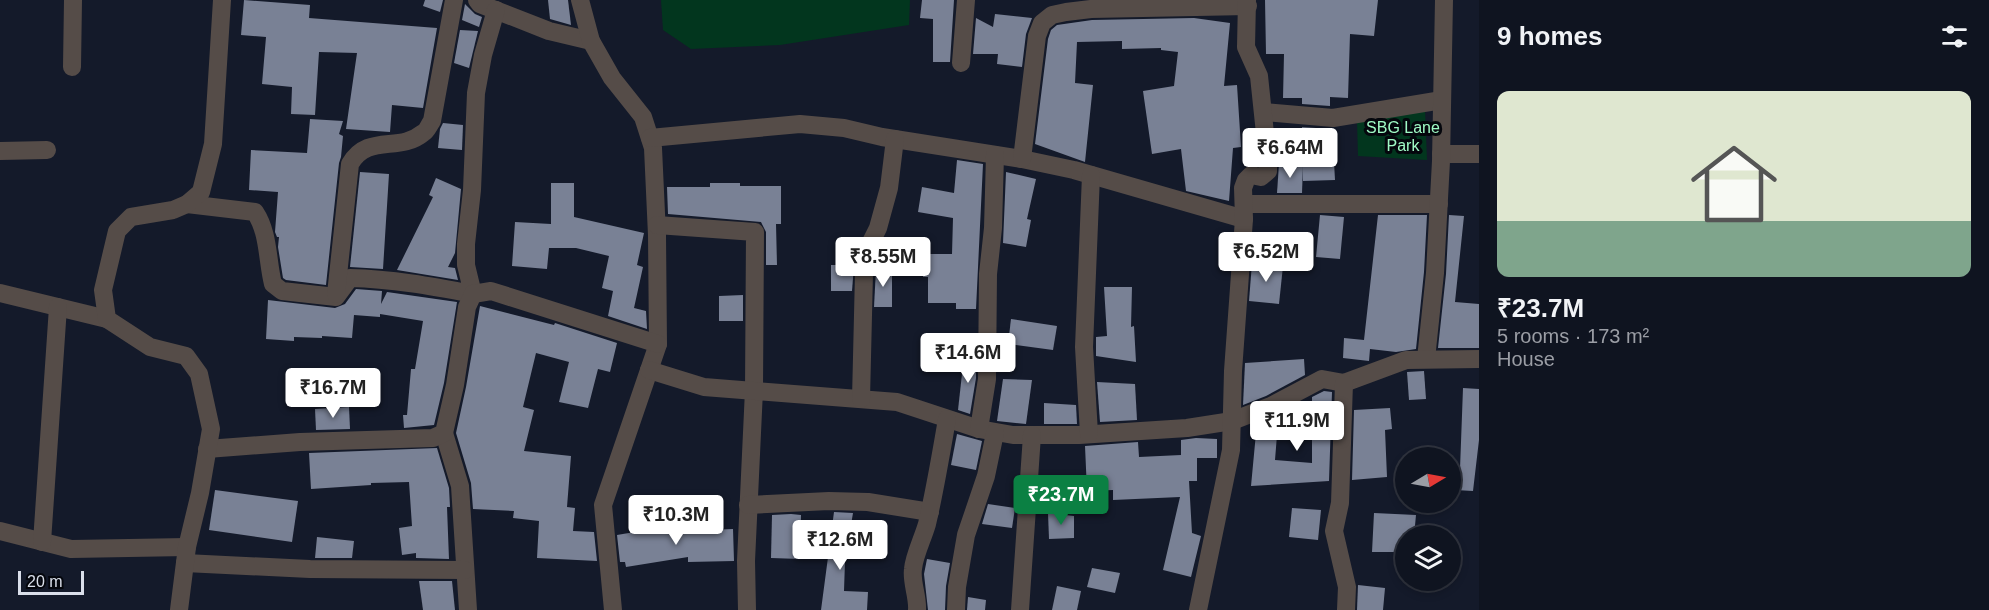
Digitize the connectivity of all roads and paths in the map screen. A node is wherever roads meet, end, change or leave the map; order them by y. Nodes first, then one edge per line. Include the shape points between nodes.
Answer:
1 (73, 0) edge
2 (222, 0) edge
3 (454, 0) edge
4 (580, 0) edge
5 (966, 0) edge
6 (1444, 0) edge
7 (483, 3) edge
8 (1248, 3) edge
9 (1091, 5) edge
10 (591, 42) junction
11 (961, 63) dead end
12 (72, 68) dead end
13 (1442, 100) junction
14 (1264, 112) junction
15 (650, 138) junction
16 (895, 139) junction
17 (47, 150) dead end
18 (0, 151) edge
19 (1441, 154) junction
20 (1479, 154) edge
21 (995, 155) junction
22 (1022, 159) junction
23 (1091, 175) junction
24 (188, 204) junction
25 (1439, 204) junction
26 (1244, 211) junction
27 (657, 225) junction
28 (0, 293) edge
29 (473, 294) junction
30 (336, 297) junction
31 (58, 307) junction
32 (107, 319) junction
33 (658, 344) junction
34 (1426, 359) junction
35 (1479, 359) edge
36 (649, 370) junction
37 (1344, 383) junction
38 (754, 390) junction
39 (861, 399) junction
40 (946, 419) junction
41 (1232, 421) junction
42 (987, 431) junction
43 (444, 432) junction
44 (1089, 434) junction
45 (1032, 435) junction
46 (207, 450) junction
47 (748, 505) junction
48 (930, 512) junction
49 (0, 531) edge
50 (42, 542) junction
51 (186, 555) junction
52 (465, 570) junction
53 (179, 610) edge
54 (468, 610) edge
55 (613, 610) edge
56 (747, 610) edge
57 (917, 610) edge
58 (956, 610) edge
59 (1020, 610) edge
60 (1198, 610) edge
61 (1346, 610) edge

1 - 12 street
2 - 24 street via 213,144 201,192
3 - 30 street via 432,122 424,133 405,142 371,146 357,153 350,164
4 - 10 street
5 - 11 street
6 - 13 street
7 - 10 street via 549,31
7 - 29 street via 483,55 476,93 466,244
8 - 9 street
8 - 14 street via 1246,47 1259,76
9 - 22 street via 1052,15 1042,22
10 - 15 street via 612,78 643,117
13 - 14 street via 1333,118
13 - 19 street
14 - 26 street via 1268,171 1261,177 1251,175 1245,180
15 - 16 street via 800,124
15 - 27 street
16 - 21 street
16 - 39 street via 889,188 864,273
17 - 18 street
19 - 20 street
19 - 25 street
21 - 22 street
21 - 42 street via 988,274
22 - 23 street
23 - 26 street
23 - 44 street via 1083,347
24 - 30 street via 255,212 267,244 273,284 282,291
24 - 32 street via 131,217 117,231 103,290
25 - 26 street
25 - 34 street
26 - 41 street
27 - 33 street
27 - 38 street via 755,232
28 - 31 street
29 - 30 street via 388,279 350,278
29 - 33 street via 491,291
29 - 43 street via 467,306
31 - 32 street
31 - 50 street
32 - 46 street via 150,347 186,356 199,374 211,429
33 - 36 street
34 - 35 street
34 - 37 street via 1406,360
36 - 38 street via 704,387
36 - 55 street via 603,505
37 - 41 street via 1322,380
37 - 61 street via 1340,503 1334,531 1347,587
38 - 39 street
38 - 47 street
39 - 40 street via 897,402
40 - 42 street
40 - 48 street
41 - 44 street
41 - 60 street via 1231,450
42 - 45 street
42 - 58 street via 986,476 966,535
43 - 46 street via 433,438 300,442
43 - 52 street via 460,486
44 - 45 street
45 - 59 street
46 - 51 street
47 - 48 street via 868,502
47 - 56 street
48 - 57 street via 912,572
49 - 50 street
50 - 51 street via 70,549
51 - 52 street via 310,569
51 - 53 street
52 - 54 street

